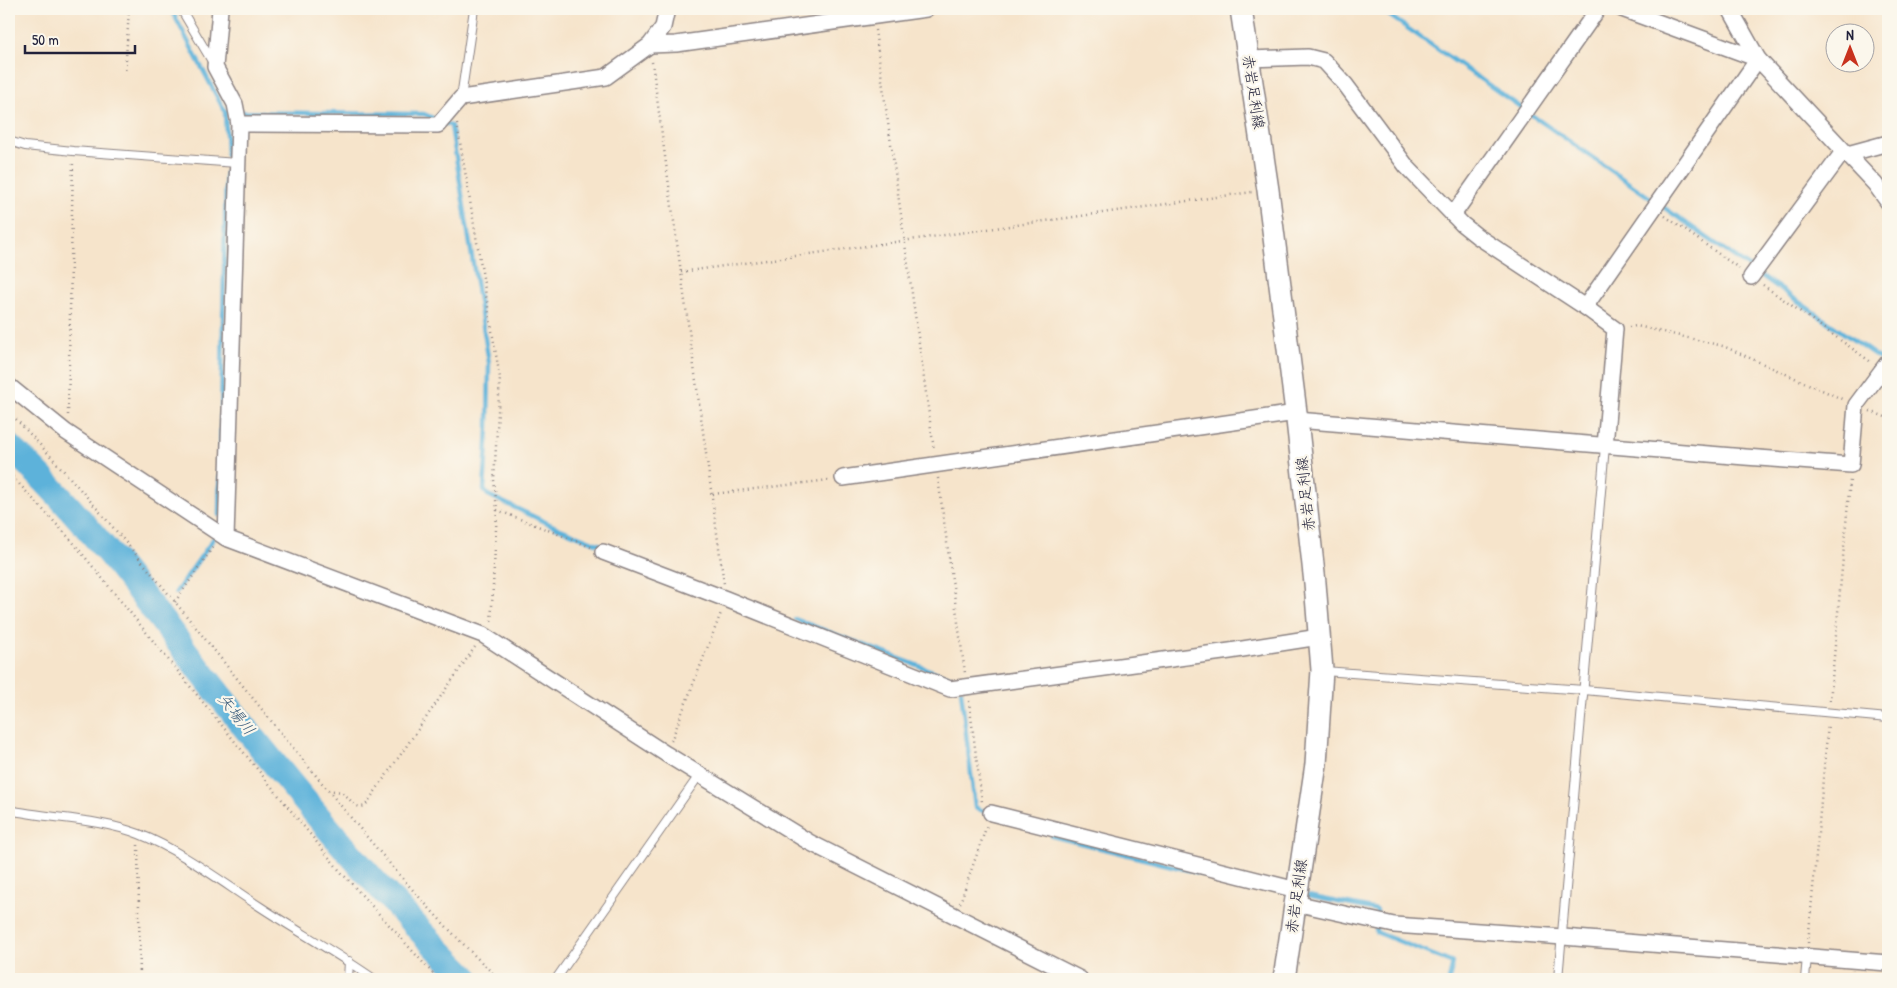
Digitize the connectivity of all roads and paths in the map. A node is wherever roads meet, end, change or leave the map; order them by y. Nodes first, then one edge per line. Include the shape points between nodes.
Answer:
1 (129, 9) edge
2 (181, 9) edge
3 (220, 9) edge
4 (474, 9) edge
5 (666, 9) edge
6 (926, 9) edge
7 (1241, 9) edge
8 (1598, 9) edge
9 (1622, 9) edge
10 (1730, 9) edge
11 (650, 46) junction
12 (1248, 59) junction
13 (1758, 59) junction
14 (215, 67) junction
15 (125, 75) dead end
16 (458, 102) junction
17 (239, 124) junction
18 (9, 141) edge
19 (1888, 143) edge
20 (74, 151) junction
21 (1846, 155) junction
22 (237, 163) junction
23 (1268, 190) junction
24 (1888, 202) edge
25 (1654, 208) junction
26 (1453, 215) junction
27 (681, 272) junction
28 (1755, 272) junction
29 (1585, 306) junction
30 (1615, 329) junction
31 (1886, 366) edge
32 (9, 386) edge
33 (1856, 405) junction
34 (9, 412) edge
35 (1296, 417) junction
36 (1888, 418) edge
37 (66, 432) junction
38 (1604, 446) junction
39 (9, 473) edge
40 (843, 478) joint
41 (713, 494) junction
42 (497, 510) junction
43 (226, 538) junction
44 (603, 552) joint
45 (726, 599) junction
46 (175, 602) junction
47 (483, 636) junction
48 (1319, 638) junction
49 (1322, 670) junction
50 (1584, 690) junction
51 (1888, 718) edge
52 (666, 754) junction
53 (700, 774) junction
54 (328, 790) junction
55 (9, 810) edge
56 (991, 813) dead end
57 (138, 834) junction
58 (1296, 896) junction
59 (1563, 937) junction
60 (1807, 957) junction
61 (349, 962) junction
62 (1888, 964) edge
63 (140, 979) edge
64 (348, 979) edge
65 (374, 979) edge
66 (438, 979) edge
67 (500, 979) edge
68 (556, 979) edge
69 (1080, 979) edge
70 (1284, 979) edge
71 (1558, 979) edge
72 (1805, 979) edge

1 - 15 path
2 - 14 lane
3 - 14 street
4 - 16 lane
5 - 11 street via 663,27
6 - 11 street
7 - 12 main road, 赤岩足利線
8 - 26 street
9 - 13 street
10 - 13 street
11 - 16 street via 606,77
11 - 27 path
12 - 23 main road, 赤岩足利線
12 - 26 street via 1308,57 1324,61 1407,167
13 - 21 street
13 - 25 street
14 - 17 street via 235,104
16 - 17 street via 438,125
16 - 42 path via 499,363 494,480
17 - 22 street
18 - 20 lane via 25,146
19 - 21 street
20 - 22 lane
20 - 37 path
21 - 24 street
21 - 28 street via 1840,156
22 - 43 street
23 - 27 path
23 - 35 main road, 赤岩足利線
25 - 28 path
25 - 29 street
26 - 29 street via 1477,236
27 - 41 path
28 - 31 path
29 - 30 street
30 - 33 path via 1637,326 1723,346
30 - 38 street
31 - 33 street
32 - 37 street
33 - 36 path
33 - 38 street via 1851,464
34 - 46 path via 75,482
35 - 38 street
35 - 40 street
35 - 48 main road, 赤岩足利線
37 - 43 street
38 - 50 lane
39 - 66 path via 72,542 340,871
40 - 41 path
41 - 45 path
42 - 44 path
42 - 47 path via 491,625
43 - 46 path via 215,544
43 - 47 street
44 - 45 street
45 - 48 street via 950,689
45 - 52 path
46 - 54 path
47 - 52 street
47 - 54 path via 365,806 360,808 341,792
48 - 49 main road, 赤岩足利線
49 - 50 lane
49 - 58 main road, 赤岩足利線 via 1316,764
50 - 51 lane
50 - 59 lane
52 - 53 street
53 - 68 lane
53 - 69 street via 809,842
54 - 67 path via 396,872
55 - 57 lane via 88,822
56 - 58 street
57 - 61 lane via 165,846
57 - 63 path
58 - 59 street via 1394,925
58 - 70 main road, 赤岩足利線
59 - 60 street
59 - 71 lane
60 - 62 street
60 - 72 lane
61 - 64 lane
61 - 65 lane

